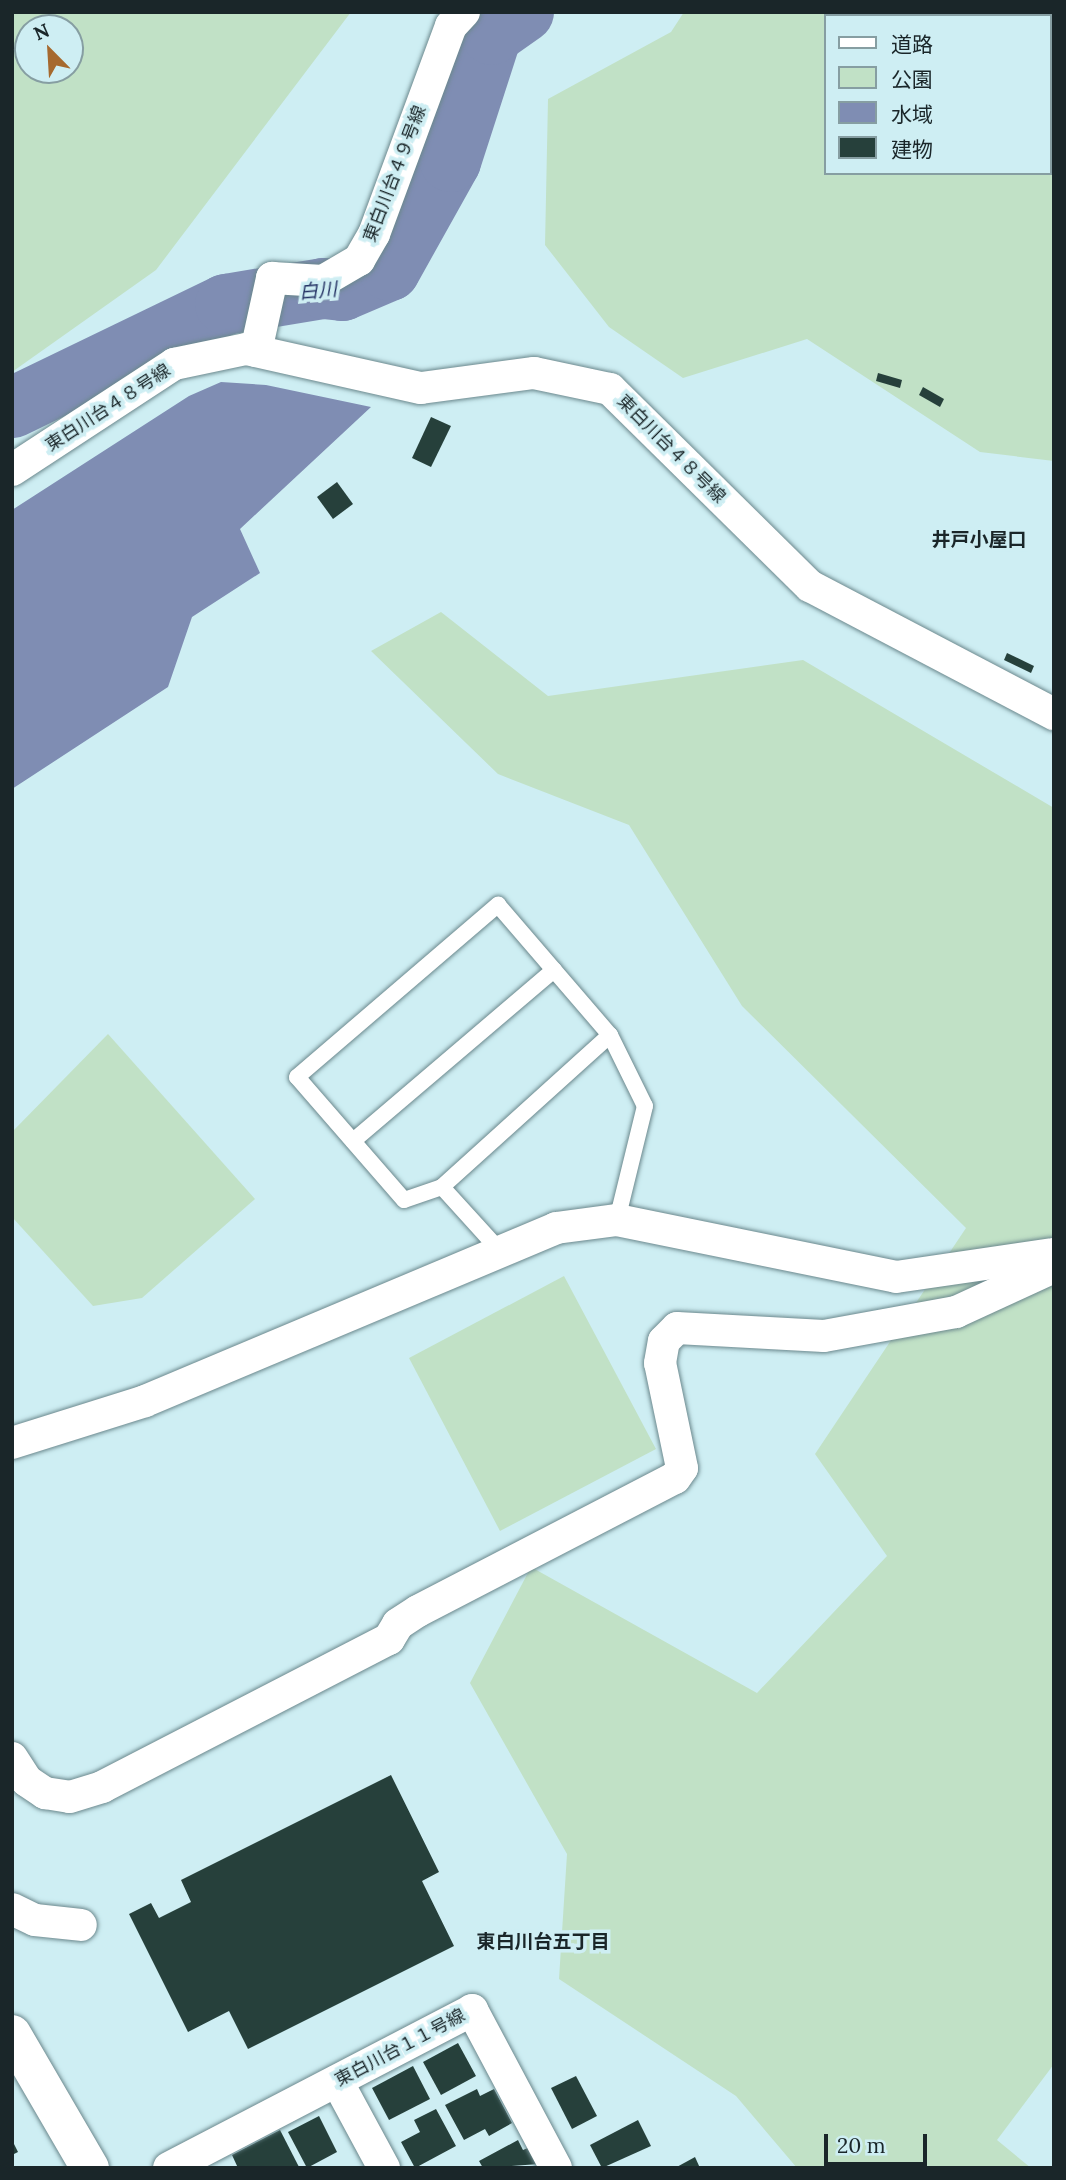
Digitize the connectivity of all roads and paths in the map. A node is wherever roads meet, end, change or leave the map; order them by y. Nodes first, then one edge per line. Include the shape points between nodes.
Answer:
1 (464, 12) edge
2 (256, 351) junction
3 (12, 470) edge
4 (1054, 713) edge
5 (554, 970) junction
6 (610, 1035) junction
7 (353, 1141) junction
8 (442, 1187) junction
9 (617, 1220) junction
10 (500, 1251) junction
11 (1054, 1254) edge
12 (1054, 1266) edge
13 (12, 1443) edge
14 (12, 1758) edge
15 (12, 1909) edge
16 (81, 1925) dead end
17 (12, 2034) edge
18 (337, 2081) junction
19 (201, 2161) edge
20 (90, 2168) edge
21 (169, 2168) edge
22 (384, 2168) edge
23 (556, 2168) edge

1 - 2 street, 東白川台４９号線 via 451,26 374,234 359,260 323,281 272,278
2 - 3 street, 東白川台４８号線 via 174,365
2 - 4 street, 東白川台４８号線 via 421,388 534,373 610,389 810,586
5 - 6 lane
5 - 7 lane
5 - 7 lane via 498,905 297,1077
6 - 8 lane
6 - 9 lane via 645,1106
7 - 8 lane via 404,1200
8 - 10 lane
9 - 10 street via 556,1228
9 - 11 street via 896,1277
10 - 13 street via 145,1401
12 - 14 street via 956,1312 824,1336 677,1328 664,1341 660,1363 682,1468 675,1478 418,1611 398,1624 389,1639 102,1787 70,1797 45,1793 27,1781
15 - 16 street via 35,1920
17 - 20 street
18 - 19 street, 東白川台１１号線
18 - 22 street
18 - 23 street, 東白川台１１号線 via 472,2010
19 - 21 street, 東白川台１１号線

